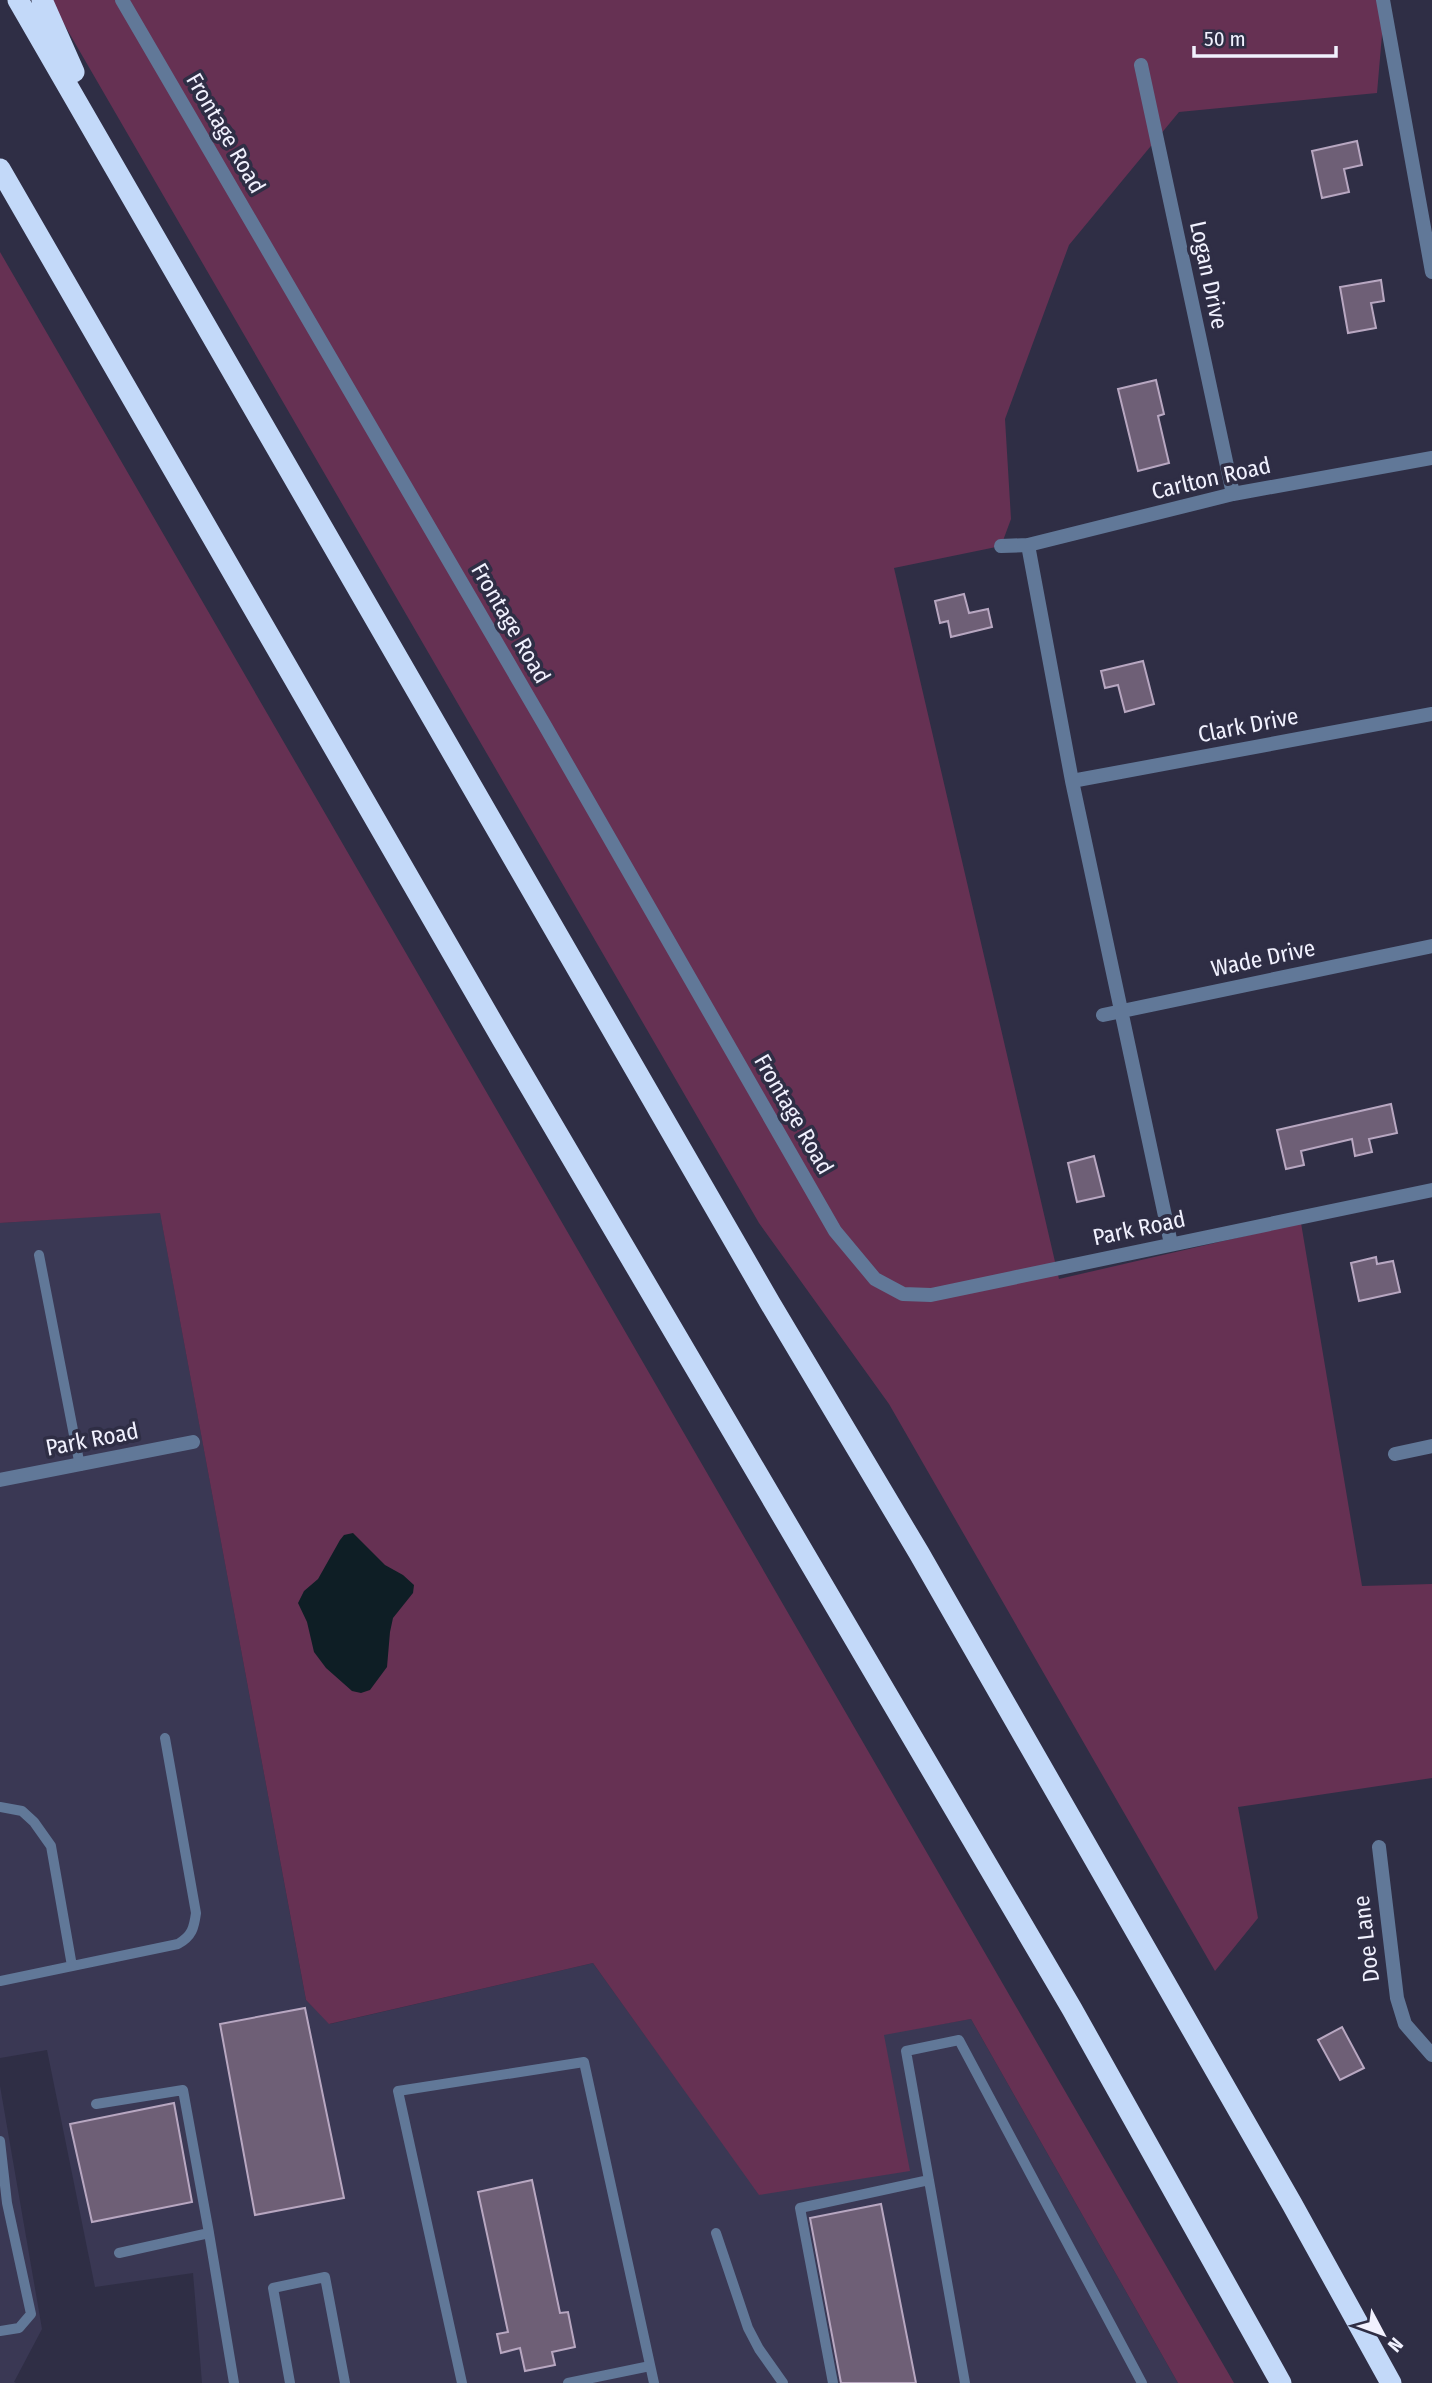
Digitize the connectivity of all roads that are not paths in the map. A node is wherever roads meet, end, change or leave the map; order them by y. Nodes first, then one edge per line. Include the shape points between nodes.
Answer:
1 (18, 0) edge
2 (42, 0) edge
3 (122, 0) edge
4 (1383, 0) edge
5 (1141, 65) dead end
6 (0, 169) edge
7 (0, 193) edge
8 (141, 213) junction
9 (1432, 272) edge
10 (114, 365) junction
11 (1432, 458) edge
12 (1233, 495) junction
13 (1028, 545) junction
14 (1001, 546) dead end
15 (1432, 714) edge
16 (1072, 781) junction
17 (1432, 946) edge
18 (1121, 1011) junction
19 (1104, 1015) dead end
20 (1432, 1190) edge
21 (1171, 1244) junction
22 (39, 1255) dead end
23 (863, 1266) joint
24 (193, 1442) dead end
25 (1432, 1446) edge
26 (1395, 1454) dead end
27 (80, 1466) junction
28 (0, 1480) edge
29 (165, 1738) dead end
30 (0, 1807) edge
31 (1379, 1847) dead end
32 (72, 1966) junction
33 (0, 1981) edge
34 (1432, 2055) edge
35 (96, 2104) dead end
36 (0, 2141) edge
37 (929, 2180) junction
38 (4, 2204) edge
39 (209, 2233) junction
40 (716, 2233) dead end
41 (119, 2253) dead end
42 (0, 2331) edge
43 (650, 2366) junction
44 (234, 2383) edge
45 (290, 2383) edge
46 (345, 2383) edge
47 (462, 2383) edge
48 (568, 2383) edge
49 (654, 2383) edge
50 (783, 2383) edge
51 (833, 2383) edge
52 (964, 2383) edge
53 (1142, 2383) edge
54 (1281, 2383) edge
55 (1391, 2383) edge

1 - 8 highway
2 - 8 highway
3 - 23 street, Frontage Road via 835,1231
4 - 9 street
5 - 12 street, Logan Drive
6 - 10 highway
7 - 10 highway
8 - 55 highway via 919,1553
10 - 54 highway via 509,1051 1072,2009
11 - 12 street, Carlton Road
12 - 13 street, Carlton Road
13 - 14 street, Carlton Road
13 - 16 street
15 - 16 street, Clark Drive
16 - 18 street
17 - 18 street, Wade Drive
18 - 19 street, Wade Drive
18 - 21 street
20 - 21 street, Park Road
21 - 23 street, Park Road via 932,1295 903,1294 875,1279
22 - 27 lane
24 - 27 street, Park Road
25 - 26 street
27 - 28 street, Park Road
29 - 32 lane via 197,1913 193,1930 178,1944
30 - 32 lane via 22,1811 51,1846
31 - 34 street, Doe Lane via 1397,1998 1405,2024
32 - 33 lane
35 - 39 lane via 183,2090
36 - 38 lane
37 - 51 lane via 800,2208
37 - 52 lane
37 - 53 lane via 906,2051 959,2040
38 - 42 lane via 31,2314 19,2328
39 - 41 lane
39 - 44 lane
40 - 50 lane via 748,2329
43 - 47 lane via 584,2062 398,2091
43 - 48 lane
43 - 49 lane
45 - 46 lane via 273,2288 325,2277

